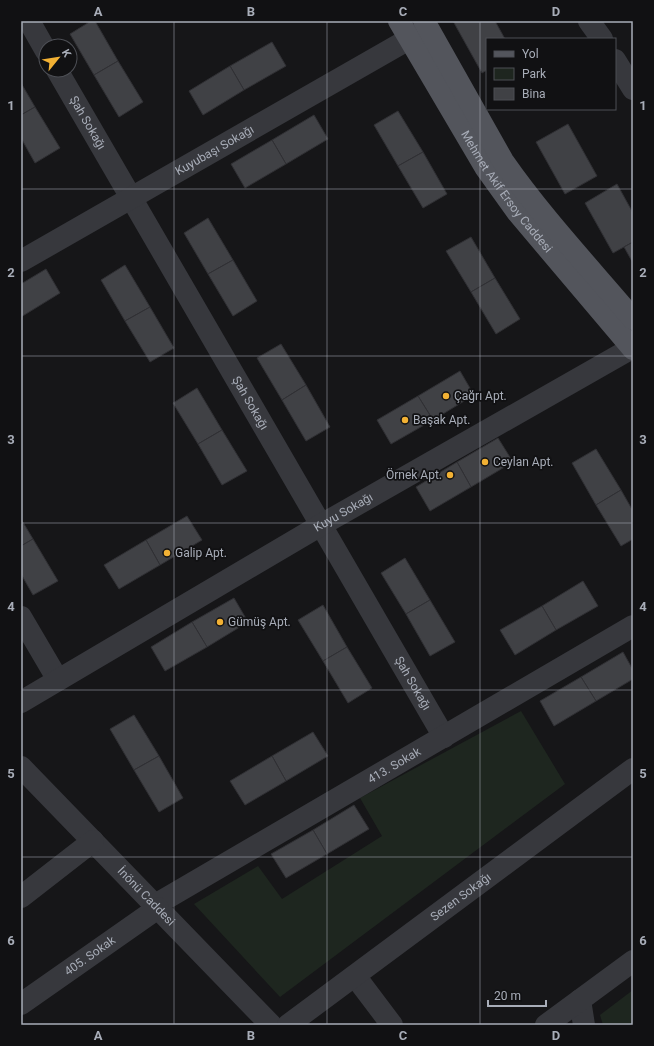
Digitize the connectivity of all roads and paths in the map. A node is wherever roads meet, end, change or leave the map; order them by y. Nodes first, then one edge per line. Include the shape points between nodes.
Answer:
1 (29, 21) edge
2 (424, 21) edge
3 (589, 21) edge
4 (404, 30) edge
5 (39, 38) edge
6 (601, 38) edge
7 (616, 62) edge
8 (62, 78) edge
9 (633, 88) edge
10 (131, 198) junction
11 (21, 261) edge
12 (633, 319) edge
13 (632, 349) edge
14 (320, 525) junction
15 (21, 617) edge
16 (633, 626) edge
17 (58, 680) junction
18 (21, 702) edge
19 (444, 737) junction
20 (21, 768) edge
21 (633, 769) edge
22 (93, 841) junction
23 (21, 897) edge
24 (157, 907) junction
25 (633, 961) edge
26 (355, 976) junction
27 (580, 1000) junction
28 (21, 1004) edge
29 (272, 1025) edge
30 (288, 1025) edge
31 (392, 1025) edge
32 (546, 1025) edge
33 (584, 1025) edge

1 - 5 street
2 - 12 main road, Mehmet Akif Ersoy Caddesi via 515,179
3 - 6 street
4 - 10 street, Kuyubaşı Sokağı
4 - 13 main road, Mehmet Akif Ersoy Caddesi via 498,187
7 - 9 street
8 - 10 street, Şah Sokağı
10 - 11 street, Kuyubaşı Sokağı
10 - 14 street, Şah Sokağı
13 - 14 street, Kuyu Sokağı
14 - 17 street, Kuyu Sokağı
14 - 19 street, Şah Sokağı
15 - 17 street
16 - 19 street, 413. Sokak
17 - 18 street, Kuyu Sokağı
19 - 24 street, 413. Sokak
20 - 22 street, İnönü Caddesi
21 - 26 street, Sezen Sokağı
22 - 23 street
22 - 24 street, İnönü Caddesi
24 - 28 street, 405. Sokak
24 - 29 street, İnönü Caddesi
25 - 27 street
26 - 30 street, Sezen Sokağı
26 - 31 street
27 - 32 street
27 - 33 street

